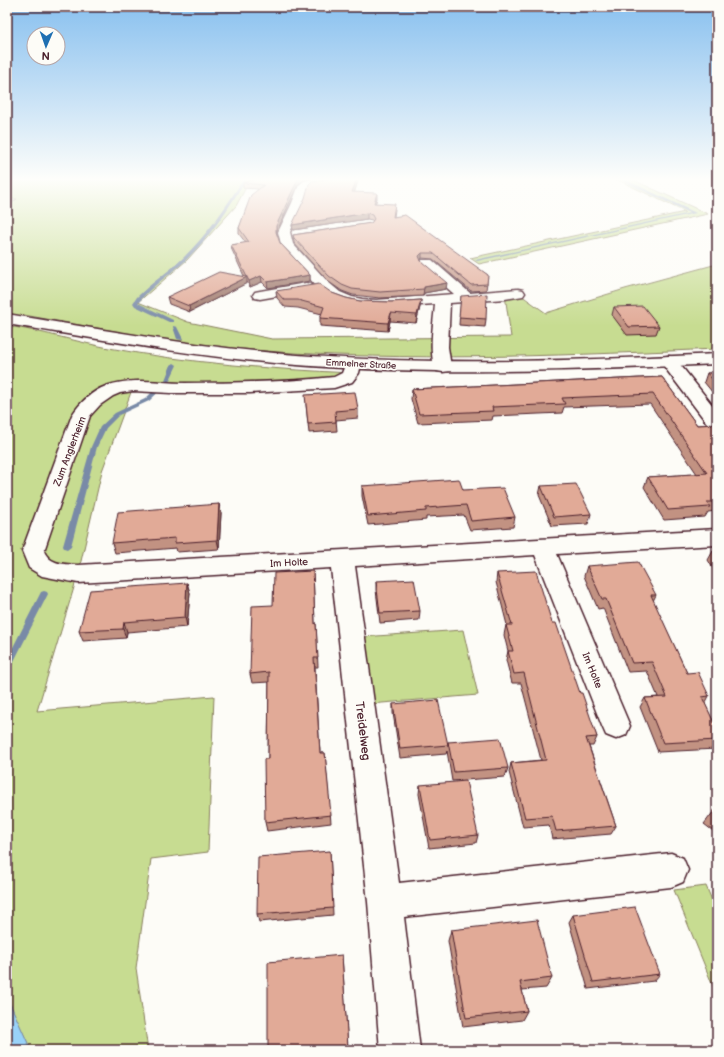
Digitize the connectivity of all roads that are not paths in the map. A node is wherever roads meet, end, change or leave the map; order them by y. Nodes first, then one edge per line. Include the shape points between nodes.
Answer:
1 (285, 227) edge
2 (299, 234) edge
3 (284, 237) junction
4 (427, 263) dead end
5 (323, 285) junction
6 (518, 293) dead end
7 (260, 295) dead end
8 (466, 297) junction
9 (443, 299) junction
10 (7, 319) edge
11 (717, 359) edge
12 (668, 361) junction
13 (353, 364) junction
14 (443, 367) junction
15 (717, 423) edge
16 (717, 537) edge
17 (543, 548) junction
18 (342, 559) junction
19 (37, 562) joint
20 (616, 726) dead end
21 (671, 870) dead end
22 (385, 902) junction
23 (400, 1050) edge

1 - 3 street
2 - 3 street
3 - 5 street via 287,245
4 - 8 street
5 - 7 street
5 - 9 street via 335,295 362,303
6 - 8 street
8 - 9 street
9 - 14 street via 440,347
10 - 13 street, Emmelner Straße via 206,350
11 - 12 street, Emmelner Straße
12 - 14 street, Emmelner Straße
12 - 15 street
13 - 14 street, Emmelner Straße
13 - 19 street, Zum Anglerheim via 351,373 339,382 126,387 112,390 90,404 81,416 33,551
16 - 17 street, Im Holte
17 - 18 street, Im Holte
17 - 20 street, Im Holte
18 - 19 street, Im Holte via 78,574 50,570
18 - 22 street, Treidelweg
21 - 22 street
22 - 23 street, Treidelweg

